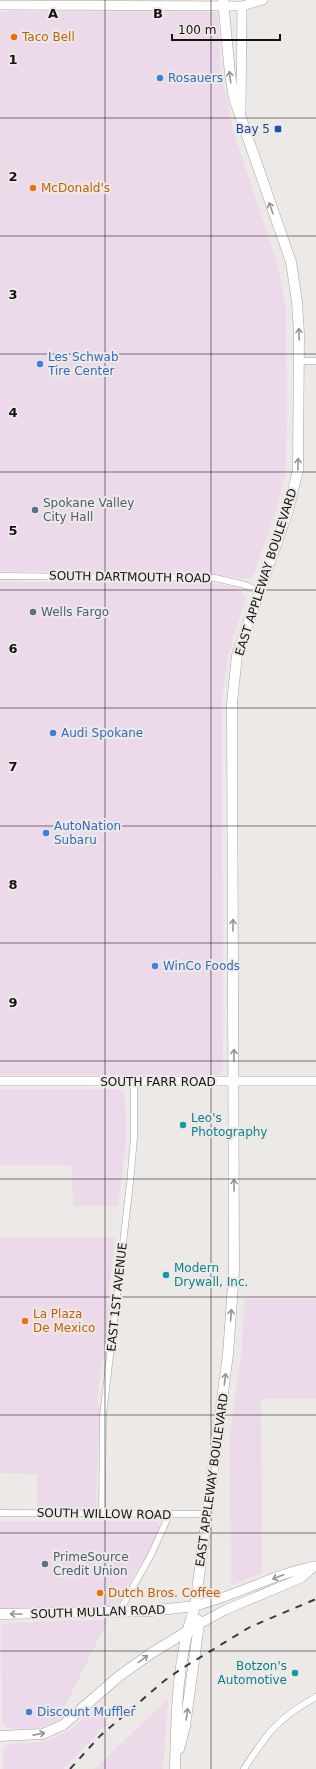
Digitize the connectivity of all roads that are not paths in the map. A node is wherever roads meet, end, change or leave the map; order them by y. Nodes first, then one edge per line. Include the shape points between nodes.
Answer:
1 (262, 0) edge
2 (223, 3) edge
3 (0, 5) edge
4 (242, 6) junction
5 (241, 114) junction
6 (299, 361) junction
7 (316, 361) edge
8 (0, 576) edge
9 (259, 591) junction
10 (0, 1081) edge
11 (316, 1081) edge
12 (134, 1082) junction
13 (234, 1082) junction
14 (0, 1513) edge
15 (102, 1513) junction
16 (208, 1514) junction
17 (169, 1515) junction
18 (316, 1566) edge
19 (195, 1606) junction
20 (119, 1612) junction
21 (0, 1614) edge
22 (199, 1624) junction
23 (186, 1631) junction
24 (316, 1697) edge
25 (0, 1736) edge
26 (175, 1767) edge
27 (244, 1769) edge

1 - 4 main road
2 - 3 main road
2 - 4 main road
5 -> 2 main road, EAST APPLEWAY BOULEVARD via 231,86
4 - 5 main road, EAST APPLEWAY BOULEVARD
6 -> 5 main road, EAST APPLEWAY BOULEVARD via 297,302 291,262
6 - 7 street
9 -> 6 main road, EAST APPLEWAY BOULEVARD via 288,511 298,470
8 - 9 street, SOUTH DARTMOUTH ROAD via 215,578
13 -> 9 main road, EAST APPLEWAY BOULEVARD via 232,703 237,655
10 - 12 main road, SOUTH FARR ROAD
11 - 13 main road, SOUTH FARR ROAD
12 - 13 main road, SOUTH FARR ROAD
12 - 15 street, EAST 1ST AVENUE via 133,1153 103,1416
16 -> 13 main road, EAST APPLEWAY BOULEVARD via 228,1354 234,1270
14 - 15 street, SOUTH WILLOW ROAD
15 - 17 street, SOUTH WILLOW ROAD
16 - 17 street, SOUTH WILLOW ROAD
16 - 19 main road, EAST APPLEWAY BOULEVARD
17 - 20 street via 151,1555
18 -> 19 main road via 297,1569 226,1598
18 - 22 main road via 301,1578 225,1610
19 - 20 main road, SOUTH MULLAN ROAD
19 - 22 main road, EAST APPLEWAY BOULEVARD
19 - 23 main road, EAST APPLEWAY BOULEVARD
20 -> 21 main road, SOUTH MULLAN ROAD
22 - 23 main road
26 -> 22 main road, EAST APPLEWAY BOULEVARD via 185,1726
25 -> 23 main road via 43,1734 63,1725 118,1677
23 - 26 main road, EAST APPLEWAY BOULEVARD via 176,1725
24 - 27 street via 275,1725

